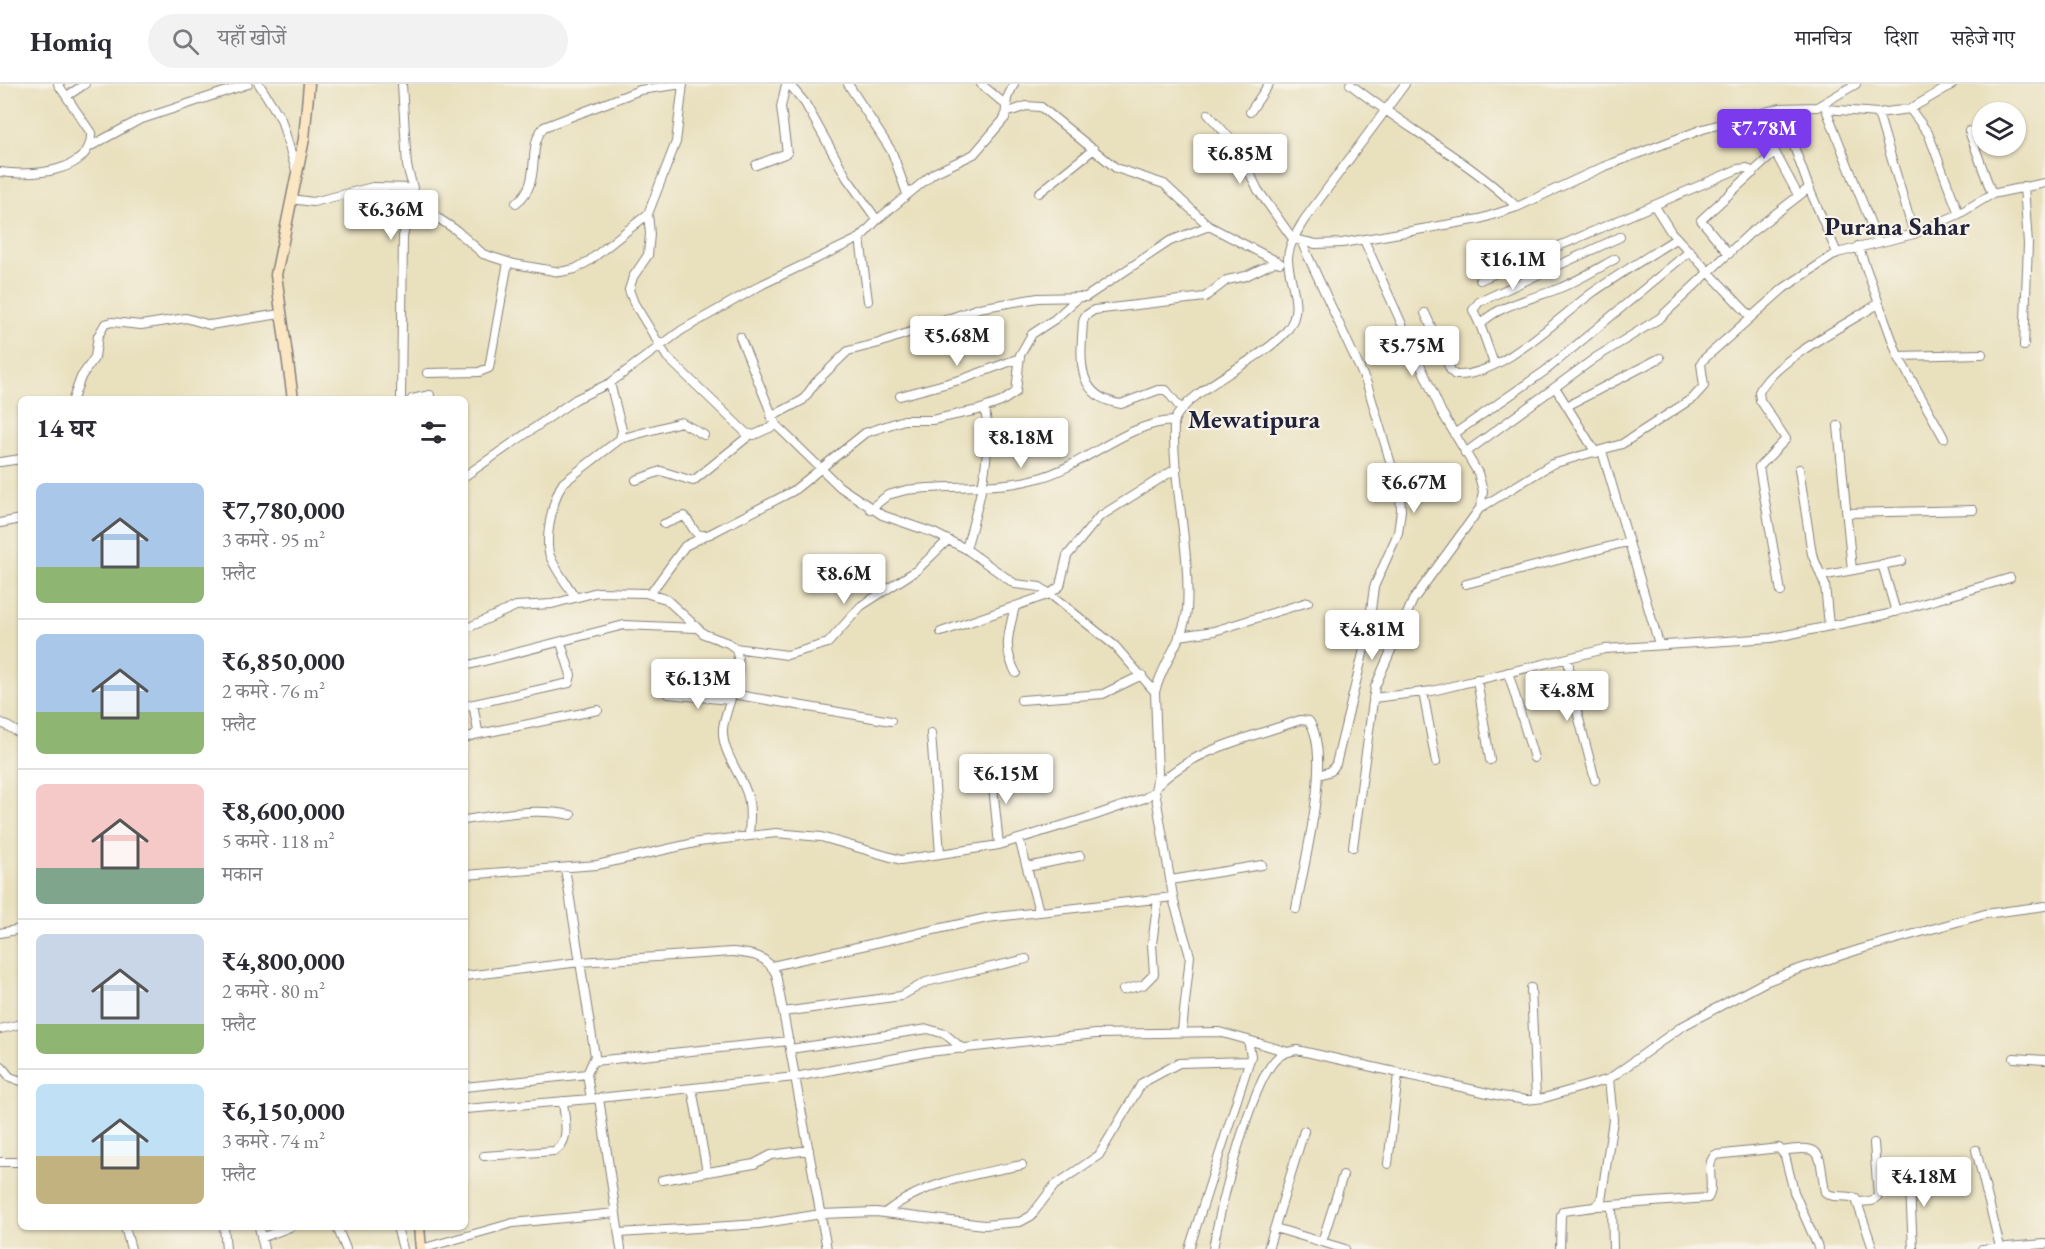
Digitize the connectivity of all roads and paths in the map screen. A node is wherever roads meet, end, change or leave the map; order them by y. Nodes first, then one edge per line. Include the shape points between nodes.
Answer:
1 (58, 84) edge
2 (85, 84) edge
3 (248, 84) edge
4 (259, 84) edge
5 (309, 84) edge
6 (402, 84) edge
7 (683, 84) edge
8 (787, 84) edge
9 (848, 84) edge
10 (981, 84) edge
11 (1014, 84) edge
12 (1269, 84) edge
13 (1350, 84) edge
14 (1405, 84) edge
15 (1856, 84) edge
16 (1953, 84) edge
17 (67, 96) junction
18 (1825, 106) junction
19 (1780, 108) junction
20 (1910, 109) junction
21 (1007, 110) junction
22 (1250, 112) dead end
23 (1385, 112) junction
24 (1754, 113) junction
25 (1878, 113) junction
26 (1208, 114) dead end
27 (1969, 131) dead end
28 (89, 147) junction
29 (1094, 149) junction
30 (1774, 153) junction
31 (756, 165) dead end
32 (0, 172) edge
33 (297, 172) junction
34 (1753, 173) junction
35 (2045, 183) edge
36 (2024, 186) junction
37 (412, 188) junction
38 (1809, 188) junction
39 (1039, 193) dead end
40 (907, 194) junction
41 (1992, 194) junction
42 (1798, 195) junction
43 (291, 199) junction
44 (415, 203) junction
45 (516, 203) dead end
46 (1654, 206) junction
47 (1517, 207) junction
48 (648, 214) junction
49 (1959, 214) junction
50 (877, 220) junction
51 (1209, 226) junction
52 (1914, 234) junction
53 (1620, 237) dead end
54 (860, 238) junction
55 (1677, 238) junction
56 (1297, 240) junction
57 (1364, 240) junction
58 (1878, 242) junction
59 (1858, 246) junction
60 (1690, 251) junction
61 (1837, 253) junction
62 (1729, 254) junction
63 (1615, 260) dead end
64 (1277, 261) junction
65 (508, 262) junction
66 (1289, 267) junction
67 (1710, 273) junction
68 (1480, 280) dead end
69 (1079, 297) junction
70 (868, 301) dead end
71 (1878, 304) junction
72 (1425, 313) dead end
73 (280, 314) junction
74 (1750, 318) junction
75 (1481, 327) junction
76 (740, 337) dead end
77 (2024, 346) dead end
78 (660, 347) junction
79 (1982, 354) dead end
80 (1898, 356) junction
81 (1020, 358) junction
82 (1660, 358) dead end
83 (1494, 364) junction
84 (427, 373) dead end
85 (610, 383) junction
86 (1555, 387) junction
87 (430, 395) dead end
88 (74, 396) edge
89 (293, 396) edge
90 (401, 396) edge
91 (426, 396) edge
92 (900, 396) dead end
93 (1567, 406) junction
94 (985, 408) junction
95 (1182, 410) junction
96 (774, 421) junction
97 (1174, 421) junction
98 (1838, 426) dead end
99 (1454, 434) junction
100 (704, 435) dead end
101 (750, 435) junction
102 (1944, 438) dead end
103 (620, 439) junction
104 (1599, 452) junction
105 (1465, 453) junction
106 (18, 459) edge
107 (0, 462) edge
108 (1177, 468) junction
109 (821, 469) junction
110 (1799, 469) dead end
111 (468, 474) edge
112 (636, 480) dead end
113 (984, 484) junction
114 (1480, 508) junction
115 (870, 509) junction
116 (1974, 510) dead end
117 (1847, 513) junction
118 (18, 520) edge
119 (0, 523) edge
120 (664, 524) dead end
121 (703, 537) junction
122 (948, 540) junction
123 (1627, 542) junction
124 (966, 549) junction
125 (1902, 561) dead end
126 (1882, 564) junction
127 (1852, 570) junction
128 (1821, 576) junction
129 (2010, 578) dead end
130 (1466, 584) dead end
131 (1781, 592) dead end
132 (650, 594) junction
133 (1050, 594) junction
134 (575, 597) junction
135 (1308, 602) dead end
136 (1015, 606) junction
137 (1896, 612) junction
138 (1829, 626) junction
139 (468, 628) edge
140 (696, 628) junction
141 (941, 632) dead end
142 (1179, 636) junction
143 (561, 643) junction
144 (1659, 644) junction
145 (735, 648) junction
146 (1568, 658) junction
147 (468, 665) edge
148 (1508, 672) junction
149 (1016, 673) dead end
150 (1142, 675) junction
151 (1477, 680) junction
152 (1155, 692) junction
153 (1424, 692) junction
154 (668, 694) dead end
155 (731, 697) junction
156 (1373, 698) junction
157 (1021, 700) dead end
158 (469, 705) edge
159 (598, 710) dead end
160 (0, 722) edge
161 (891, 722) dead end
162 (18, 732) edge
163 (931, 733) dead end
164 (474, 735) junction
165 (468, 737) edge
166 (1534, 758) dead end
167 (1490, 760) dead end
168 (1436, 762) dead end
169 (991, 767) dead end
170 (1319, 775) junction
171 (1595, 780) dead end
172 (1156, 789) junction
173 (572, 815) dead end
174 (468, 820) edge
175 (749, 834) junction
176 (1019, 839) junction
177 (999, 845) junction
178 (1353, 847) dead end
179 (940, 854) junction
180 (1080, 856) dead end
181 (1262, 865) dead end
182 (1027, 867) junction
183 (565, 868) junction
184 (468, 875) edge
185 (1171, 880) junction
186 (1173, 897) junction
187 (1158, 899) junction
188 (2045, 906) edge
189 (1296, 909) dead end
190 (1039, 911) junction
191 (18, 930) edge
192 (0, 933) edge
193 (1026, 959) dead end
194 (580, 962) junction
195 (772, 966) junction
196 (468, 976) edge
197 (1531, 988) dead end
198 (1123, 990) dead end
199 (783, 1012) junction
200 (18, 1025) edge
201 (0, 1029) edge
202 (1182, 1031) junction
203 (1248, 1040) junction
204 (789, 1045) junction
205 (963, 1049) junction
206 (1288, 1052) junction
207 (2014, 1058) dead end
208 (2045, 1060) edge
209 (594, 1061) junction
210 (1249, 1061) junction
211 (0, 1065) edge
212 (587, 1074) junction
213 (1398, 1074) junction
214 (795, 1077) junction
215 (1609, 1079) junction
216 (18, 1080) edge
217 (468, 1087) edge
218 (692, 1088) junction
219 (595, 1098) junction
220 (1536, 1099) junction
221 (563, 1101) junction
222 (468, 1109) edge
223 (1304, 1131) dead end
224 (1874, 1143) dead end
225 (809, 1149) junction
226 (1976, 1150) dead end
227 (1782, 1151) junction
228 (484, 1156) dead end
229 (0, 1162) edge
230 (18, 1162) edge
231 (1388, 1164) dead end
232 (1022, 1165) dead end
233 (1909, 1168) dead end
234 (707, 1172) junction
235 (1343, 1176) dead end
236 (662, 1180) dead end
237 (1858, 1202) junction
238 (1612, 1205) junction
239 (1598, 1206) junction
240 (886, 1212) junction
241 (616, 1213) junction
242 (821, 1214) junction
243 (1275, 1228) junction
244 (126, 1230) edge
245 (224, 1230) edge
246 (260, 1230) edge
247 (282, 1230) edge
248 (338, 1230) edge
249 (398, 1230) edge
250 (418, 1230) edge
251 (619, 1233) junction
252 (261, 1238) junction
253 (1322, 1242) junction
254 (2045, 1244) edge
255 (2006, 1247) edge
256 (131, 1249) edge
257 (226, 1249) edge
258 (264, 1249) edge
259 (346, 1249) edge
260 (403, 1249) edge
261 (421, 1249) edge
262 (621, 1249) edge
263 (828, 1249) edge
264 (1189, 1249) edge
265 (1213, 1249) edge
266 (1268, 1249) edge
267 (1345, 1249) edge
268 (1560, 1249) edge
269 (1613, 1249) edge
270 (1819, 1249) edge
271 (1873, 1249) edge
272 (1913, 1249) edge
273 (1982, 1249) edge

1 - 17 street
2 - 17 street
3 - 28 street via 139,120
4 - 33 street via 281,119
5 - 33 main road
6 - 37 street via 406,160
7 - 45 street via 640,90 544,128 538,141 531,187
7 - 48 street via 676,142
8 - 31 street via 781,107 787,153
8 - 50 street via 805,103 847,178
9 - 40 street via 892,152
10 - 21 street
11 - 21 street via 1006,98
12 - 22 street
13 - 23 street
14 - 23 street
15 - 18 street
16 - 20 street
17 - 28 street via 91,133
18 - 19 street
18 - 25 street
18 - 58 street
19 - 24 street
19 - 38 street
20 - 25 street
20 - 49 street via 1928,133
21 - 29 street via 1041,107
21 - 40 street via 1005,118 974,154 940,170
23 - 47 street via 1480,175
23 - 56 street via 1322,195
24 - 30 street
24 - 47 street via 1603,167
25 - 52 street
26 - 56 street via 1236,145 1258,190
27 - 41 street
28 - 32 street via 78,159 58,168
29 - 39 street
29 - 51 street via 1122,171 1164,184
30 - 34 street
30 - 42 street
33 - 43 main road
34 - 46 street via 1747,168 1738,169
34 - 62 street via 1701,220
35 - 36 street
36 - 41 street
36 - 77 street via 2028,244
37 - 43 street via 373,187 313,201
37 - 44 street
38 - 42 street
38 - 61 street
40 - 50 street
41 - 49 street
42 - 62 street
43 - 73 main road via 277,262
44 - 65 street via 483,254
44 - 90 street via 404,236
46 - 55 street
46 - 68 street
47 - 57 street via 1464,224
48 - 65 street via 574,269 560,272
48 - 78 street via 648,255 629,290
49 - 52 street
50 - 54 street
51 - 64 street
51 - 69 street via 1180,235 1090,294
52 - 58 street
53 - 75 street via 1479,302 1473,310
54 - 70 street
54 - 78 street via 763,284 682,330
55 - 60 street
55 - 83 street via 1603,285 1541,334
56 - 57 street via 1328,244
56 - 66 street via 1290,248
56 - 170 street via 1373,401 1400,494 1401,510 1398,533 1374,587 1368,633 1336,764 1331,771
57 - 99 street
58 - 59 street
59 - 61 street
59 - 71 street
60 - 67 street
60 - 99 street via 1545,371
61 - 74 street via 1784,288
62 - 67 street
63 - 75 street via 1491,316
64 - 66 street
64 - 95 street via 1246,276 1227,280 1205,297 1094,310 1085,315 1083,373 1093,392 1120,404 1166,390
65 - 84 street via 489,368 479,372
66 - 95 street via 1296,310 1288,329
67 - 74 street
67 - 86 street via 1660,318
69 - 81 street via 1055,319 1036,329
69 - 96 street via 1038,298 979,308 848,351 803,400
71 - 80 street
71 - 131 street via 1808,347 1774,373 1759,392 1760,400 1786,439 1759,467
72 - 83 street via 1455,375
73 - 88 street via 210,325 186,318 141,325 105,324 98,336 95,357
73 - 89 main road
74 - 104 street via 1704,359 1702,391 1637,435
75 - 83 street
76 - 96 street
78 - 85 street
78 - 101 street via 699,390
79 - 80 street
80 - 102 street
81 - 92 street
81 - 94 street via 1016,392
82 - 93 street
85 - 103 street via 622,430
85 - 111 street via 557,411
86 - 93 street
86 - 105 street
87 - 91 street
93 - 104 street
94 - 109 street via 948,418 904,420 880,427 861,435
94 - 113 street via 988,433
95 - 97 street
96 - 101 street via 760,434
96 - 109 street
97 - 108 street
97 - 113 street via 1145,427 1050,474 1023,482
98 - 117 street
99 - 105 street
100 - 103 street via 681,422
101 - 112 street via 693,481 661,471
103 - 134 street via 563,483 556,497 548,550
104 - 114 street via 1552,464
104 - 123 street
105 - 114 street via 1478,473 1483,491
106 - 107 street
108 - 133 street via 1099,517 1067,556 1063,580
108 - 142 street via 1187,611
109 - 115 street
109 - 121 street via 779,499
110 - 128 street via 1812,554
113 - 115 street via 906,490 888,495
113 - 124 street
114 - 156 street via 1413,600
115 - 122 street
116 - 117 street
117 - 127 street
118 - 119 street
120 - 121 street via 684,516
121 - 132 street via 685,546
122 - 124 street
122 - 145 street via 917,570 861,606 828,643 787,655
123 - 130 street
123 - 144 street
124 - 133 street via 1014,584 1040,587
125 - 126 street
126 - 127 street
126 - 137 street
127 - 128 street
128 - 138 street
129 - 137 street
132 - 134 street via 597,592
132 - 140 street via 666,599
133 - 136 street
133 - 150 street via 1115,645
134 - 139 street via 552,604 516,606
135 - 142 street via 1214,631
136 - 141 street
136 - 149 street via 1006,646
137 - 138 street
138 - 144 street via 1772,638
140 - 143 street via 624,625
140 - 145 street
142 - 152 street
143 - 147 street
143 - 158 street via 571,675 569,682
144 - 146 street via 1605,649
145 - 155 street via 739,663
146 - 148 street
146 - 171 street via 1572,692
148 - 151 street
148 - 166 street
150 - 152 street
150 - 157 street via 1103,694
151 - 153 street
151 - 167 street
152 - 172 street
153 - 156 street
153 - 168 street
154 - 155 street
155 - 161 street
155 - 175 street via 723,728 724,741 748,796
156 - 178 street
158 - 164 street via 479,726
159 - 164 street
160 - 162 street
163 - 179 street
164 - 165 street
169 - 177 street
170 - 172 street via 1311,724 1304,720 1186,761
170 - 189 street
172 - 176 street via 1135,802
172 - 185 street
173 - 174 street via 537,810
175 - 179 street via 821,837 901,860
175 - 183 street
176 - 177 street
176 - 182 street
177 - 179 street
180 - 182 street
181 - 185 street
182 - 190 street
183 - 184 street
183 - 194 street
185 - 186 street
186 - 187 street
186 - 202 street via 1190,956
187 - 190 street
187 - 198 street via 1152,944 1154,974 1148,982
188 - 215 street via 1985,914 1861,949 1765,982 1681,1027
190 - 195 street via 987,918
191 - 192 street
193 - 199 street via 926,982 901,996
194 - 195 street via 732,952 762,957
194 - 196 street
194 - 209 street
195 - 199 street
197 - 220 street
199 - 204 street
200 - 201 street
202 - 203 street via 1219,1032
202 - 205 street via 1096,1034
203 - 206 street
203 - 210 street
204 - 205 street via 928,1029 945,1034
204 - 209 street
204 - 214 street
205 - 214 street
206 - 213 street via 1297,1050
206 - 265 street via 1274,1062 1259,1086
207 - 208 street
209 - 212 street
210 - 240 street via 1179,1063 1150,1078 1136,1090 1099,1155 1047,1192 1031,1216 1020,1222 984,1225
210 - 264 street
211 - 216 street
212 - 217 street
212 - 219 street
213 - 220 street via 1501,1096
213 - 231 street
214 - 218 street
214 - 225 street
215 - 220 street
215 - 239 street via 1613,1120
218 - 219 street
218 - 234 street
219 - 221 street
219 - 241 street
221 - 222 street
221 - 228 street via 565,1137 560,1148
223 - 243 street
224 - 237 street via 1878,1196 1872,1201
225 - 234 street
225 - 242 street
226 - 255 street
227 - 237 street via 1813,1149 1825,1192 1831,1196 1851,1196
227 - 238 street via 1775,1148 1715,1155 1710,1165 1708,1198
227 - 270 street via 1794,1192
229 - 230 street
232 - 240 street via 921,1190
233 - 272 street
234 - 236 street
235 - 253 street
237 - 271 street
238 - 239 street
238 - 269 street
239 - 268 street via 1563,1211
240 - 242 street
241 - 251 street
241 - 261 street via 513,1223
242 - 251 street via 759,1224
242 - 263 street
243 - 253 street
243 - 266 street
244 - 256 street
245 - 257 street
246 - 252 street
247 - 252 street
248 - 259 street
249 - 260 street
250 - 261 main road
251 - 262 street
252 - 258 street
253 - 267 street
254 - 255 street
255 - 273 street

